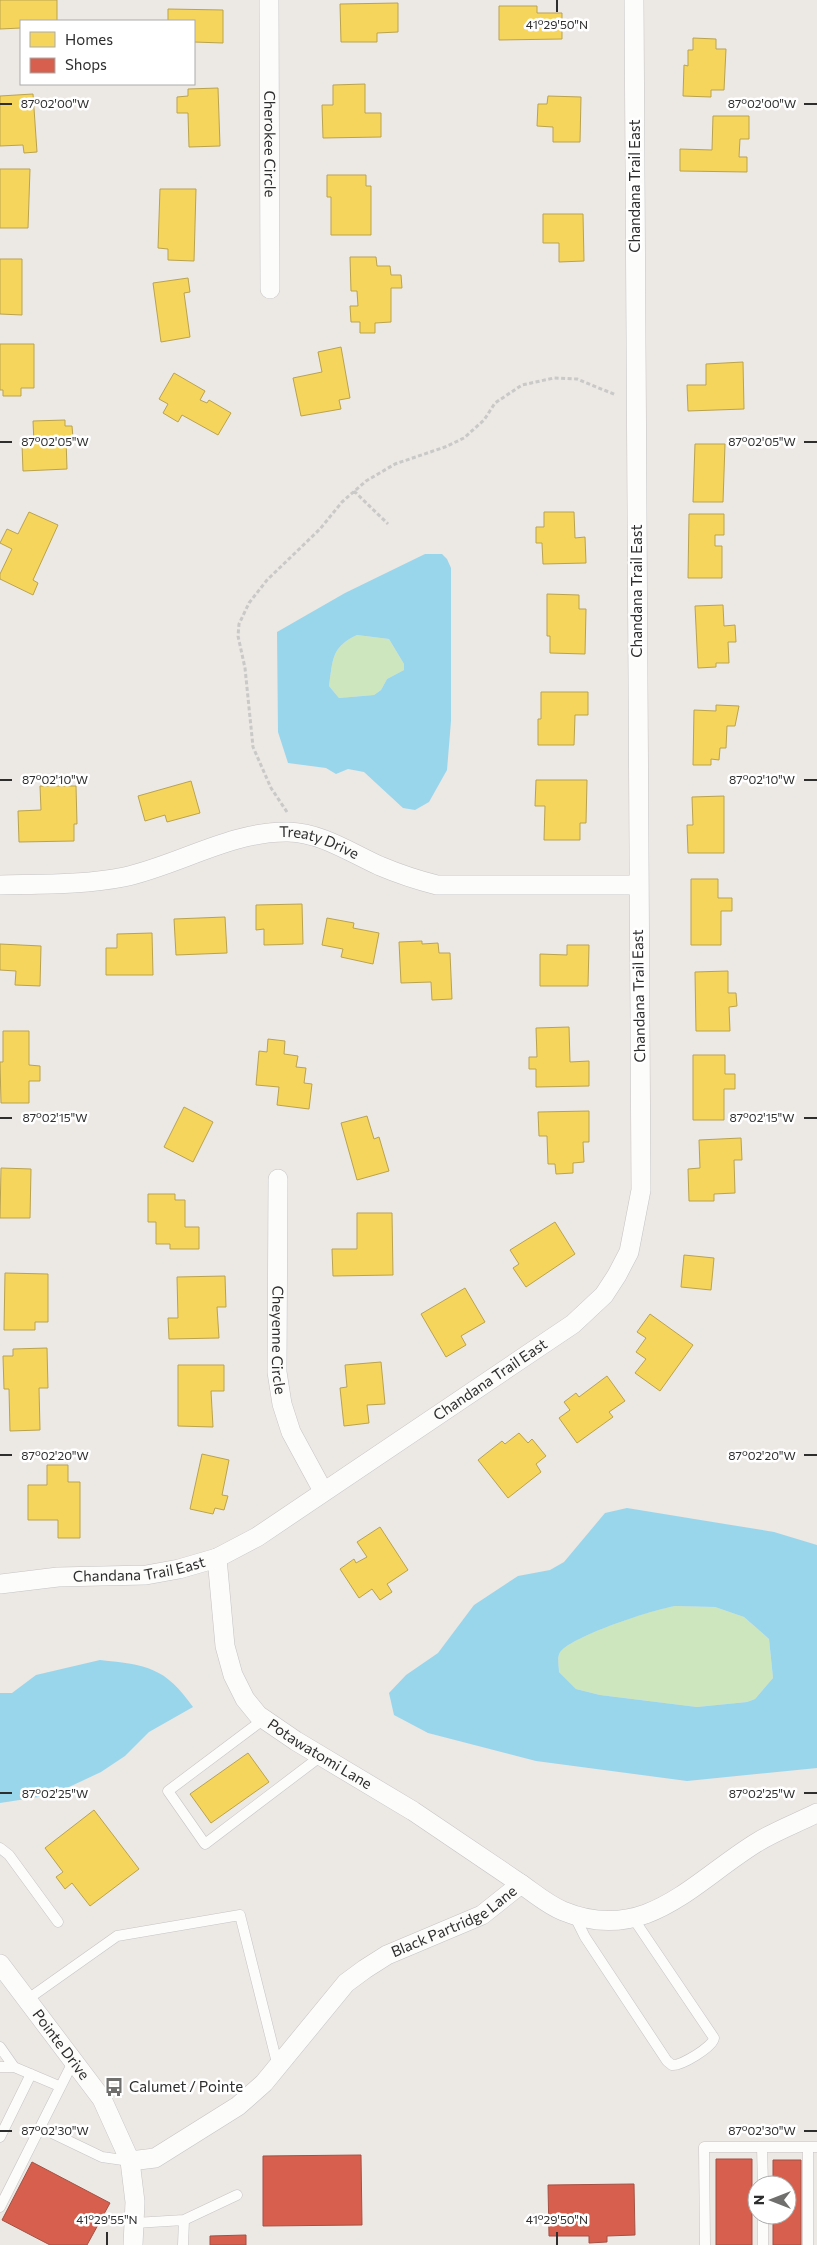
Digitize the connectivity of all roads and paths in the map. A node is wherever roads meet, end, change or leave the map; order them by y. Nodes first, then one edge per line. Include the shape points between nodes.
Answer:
1 (270, 0) edge
2 (634, 0) edge
3 (270, 289) dead end
4 (616, 395) dead end
5 (354, 492) junction
6 (388, 524) dead end
7 (287, 812) dead end
8 (0, 885) edge
9 (638, 886) junction
10 (278, 1179) dead end
11 (323, 1491) junction
12 (217, 1558) junction
13 (0, 1584) edge
14 (264, 1719) junction
15 (320, 1756) junction
16 (817, 1813) edge
17 (0, 1848) edge
18 (521, 1884) junction
19 (574, 1915) junction
20 (633, 1918) junction
21 (58, 1922) dead end
22 (0, 1964) edge
23 (28, 2000) junction
24 (0, 2047) edge
25 (74, 2060) junction
26 (0, 2067) edge
27 (14, 2067) junction
28 (278, 2068) junction
29 (31, 2074) junction
30 (59, 2086) junction
31 (52, 2133) dead end
32 (0, 2137) edge
33 (762, 2147) junction
34 (812, 2147) edge
35 (130, 2161) junction
36 (763, 2175) edge
37 (237, 2194) dead end
38 (0, 2206) edge
39 (184, 2220) junction
40 (135, 2223) junction
41 (763, 2225) edge
42 (133, 2245) edge
43 (183, 2245) edge
44 (705, 2245) edge
45 (763, 2245) edge
46 (808, 2245) edge

1 - 3 street, Cherokee Circle
2 - 9 street, Chandana Trail East
4 - 5 path via 577,379 554,378 522,385 495,403 484,420 464,438 395,464
5 - 6 path
5 - 7 path via 268,580 249,603 239,624 253,747 271,788
8 - 9 street, Treaty Drive via 82,883 125,876 242,838 289,832 314,836 410,878 437,884
9 - 11 street, Chandana Trail East via 641,1190 628,1252 617,1275 604,1295 573,1324
10 - 11 street, Cheyenne Circle via 277,1372 291,1432
11 - 12 street, Chandana Trail East via 257,1537
12 - 13 street, Chandana Trail East via 180,1570
12 - 14 street, Potawatomi Lane via 225,1646 233,1675 245,1699
14 - 15 street, Potawatomi Lane
14 - 15 lane via 168,1790 205,1844
15 - 18 street, Potawatomi Lane via 413,1811
16 - 20 street, Black Partridge Lane via 756,1843 660,1910
17 - 21 lane via 9,1855
18 - 19 street, Black Partridge Lane via 561,1911
18 - 28 street, Black Partridge Lane via 482,1915 386,1955 364,1969 346,1983
19 - 20 street, Black Partridge Lane via 608,1921
19 - 20 lane via 667,2061 672,2065 680,2064 711,2046 714,2038
22 - 23 street, Pointe Drive
23 - 25 street, Pointe Drive
23 - 28 lane via 117,1936 240,1915
24 - 27 lane
25 - 30 lane
25 - 35 street, Pointe Drive via 102,2099
26 - 27 lane
27 - 29 lane
28 - 35 street, Black Partridge Lane via 238,2106 192,2136 155,2158
29 - 30 lane
29 - 32 lane
30 - 38 lane
31 - 35 lane via 102,2157
33 - 34 lane
33 - 36 lane
33 - 44 lane via 704,2147
34 - 46 lane
35 - 40 street, Pointe Drive
37 - 39 lane
39 - 40 lane
39 - 43 lane
40 - 42 street, Pointe Drive
41 - 45 lane

